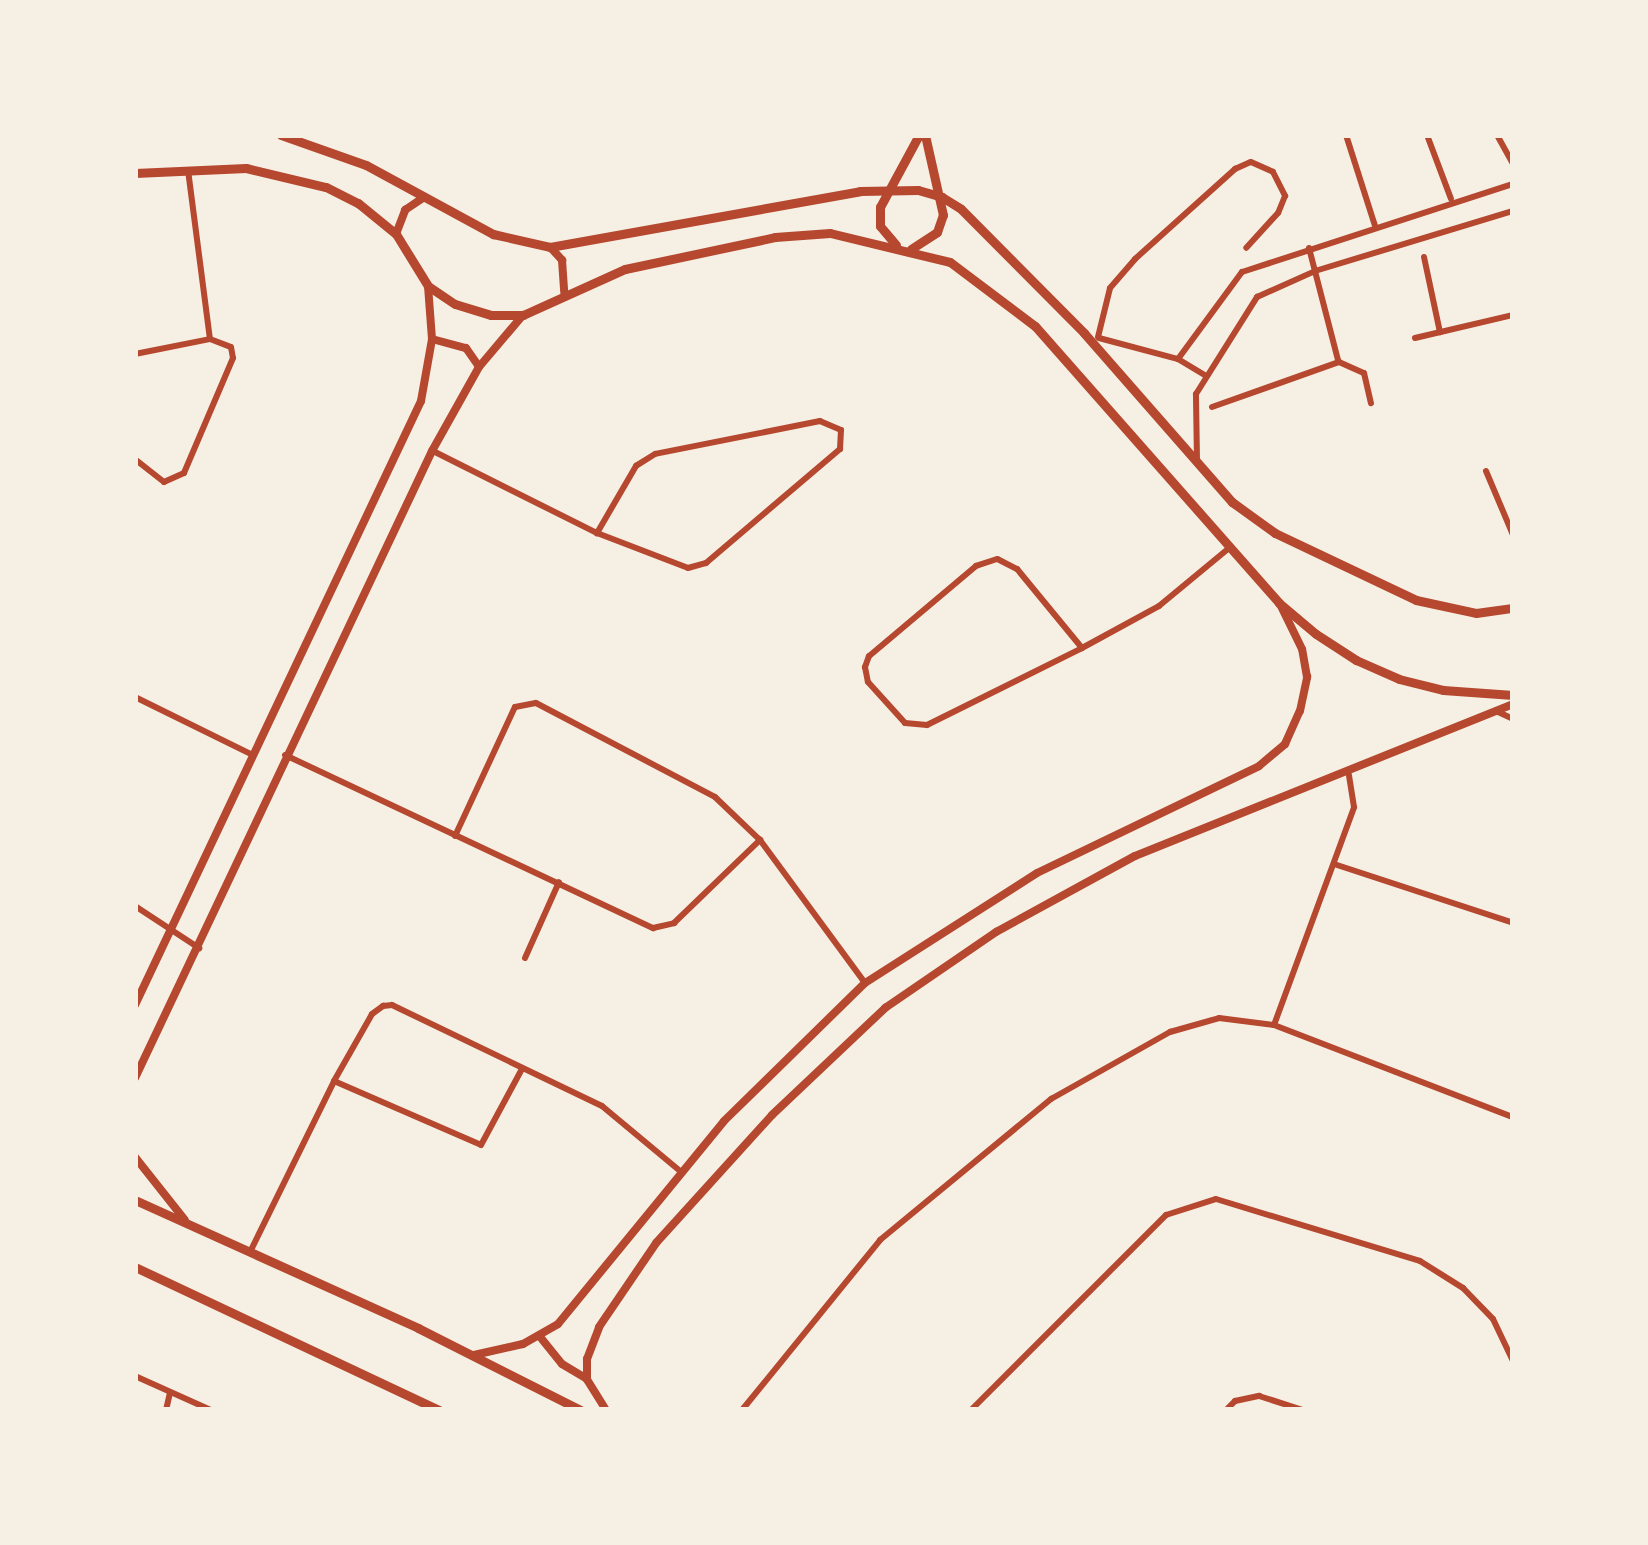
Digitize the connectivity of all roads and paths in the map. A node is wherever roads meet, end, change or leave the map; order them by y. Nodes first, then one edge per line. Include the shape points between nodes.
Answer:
1 (281, 135) edge
2 (922, 135) edge
3 (1346, 135) edge
4 (1427, 135) edge
5 (1497, 135) edge
6 (1513, 164) edge
7 (188, 167) junction
8 (135, 173) edge
9 (1513, 184) edge
10 (889, 190) junction
11 (424, 197) junction
12 (941, 197) junction
13 (1451, 200) junction
14 (1513, 211) edge
15 (1375, 226) junction
16 (396, 234) junction
17 (550, 247) junction
18 (1246, 248) dead end
19 (1309, 248) junction
20 (906, 251) junction
21 (1424, 257) dead end
22 (1315, 271) junction
23 (428, 286) junction
24 (565, 292) junction
25 (523, 315) junction
26 (1513, 315) edge
27 (1440, 332) junction
28 (1084, 334) junction
29 (1098, 337) junction
30 (1415, 338) dead end
31 (210, 339) junction
32 (432, 339) junction
33 (135, 355) edge
34 (1178, 359) junction
35 (1339, 362) junction
36 (479, 367) junction
37 (1206, 375) junction
38 (1371, 403) dead end
39 (1212, 407) dead end
40 (432, 451) junction
41 (135, 459) edge
42 (1197, 464) junction
43 (1486, 471) dead end
44 (1512, 532) edge
45 (597, 533) junction
46 (1229, 548) junction
47 (1279, 603) junction
48 (1513, 608) edge
49 (1082, 648) junction
50 (135, 697) edge
51 (1513, 699) edge
52 (1496, 711) junction
53 (1513, 719) edge
54 (253, 755) junction
55 (284, 755) junction
56 (1349, 774) junction
57 (455, 836) junction
58 (760, 840) junction
59 (1334, 863) junction
60 (559, 882) junction
61 (135, 906) edge
62 (1513, 922) edge
63 (172, 926) junction
64 (199, 948) junction
65 (525, 958) dead end
66 (865, 983) junction
67 (135, 1005) edge
68 (1274, 1025) junction
69 (522, 1069) junction
70 (135, 1078) edge
71 (334, 1081) junction
72 (1513, 1117) edge
73 (135, 1157) edge
74 (680, 1171) junction
75 (135, 1200) edge
76 (191, 1225) junction
77 (251, 1250) junction
78 (135, 1267) edge
79 (541, 1338) junction
80 (471, 1355) junction
81 (1513, 1361) edge
82 (135, 1376) edge
83 (587, 1379) junction
84 (170, 1392) junction
85 (166, 1410) edge
86 (211, 1410) edge
87 (439, 1410) edge
88 (580, 1410) edge
89 (606, 1410) edge
90 (742, 1410) edge
91 (971, 1410) edge
92 (1226, 1410) edge
93 (1303, 1410) edge

1 - 11 main road via 366,165
2 - 10 main road
2 - 12 main road
3 - 15 street
4 - 13 street
5 - 6 street
7 - 8 main road
7 - 16 main road via 308,181 358,202
7 - 31 street
9 - 13 street
10 - 12 main road
10 - 17 main road
10 - 20 main road via 880,226
11 - 16 street via 395,224
11 - 17 main road via 493,234
12 - 20 main road via 937,232
12 - 28 main road
13 - 15 street
14 - 22 street
15 - 19 street
16 - 23 main road
17 - 24 street via 562,260
18 - 29 street via 1285,196 1273,172 1251,162 1135,259 1110,288
19 - 22 street
19 - 34 street via 1242,272
20 - 24 main road via 830,233 775,237 625,269
20 - 46 main road via 950,262 1035,326
21 - 27 street
22 - 35 street
22 - 37 street via 1257,297
23 - 25 main road via 455,304
23 - 32 street
24 - 25 main road
25 - 36 street
26 - 27 street
27 - 30 street
28 - 29 street
28 - 42 main road
29 - 34 street
31 - 33 street
31 - 41 street via 231,347 233,358 184,473 164,482
32 - 36 street via 466,348
32 - 54 street via 421,401
34 - 37 street
35 - 38 street via 1364,374
35 - 39 street
36 - 40 street
37 - 42 street via 1194,398
40 - 45 street
40 - 55 street
42 - 48 main road via 1275,533 1416,600 1476,613
43 - 44 street
45 - 45 street via 697,567 840,449 841,430 820,421 655,454 636,466
46 - 47 main road
46 - 49 street via 1159,606
47 - 51 main road via 1356,660 1399,679
47 - 66 street via 1307,677 1285,744 1259,766 1037,873
49 - 49 street via 915,727 868,682 865,667 976,566 997,559 1017,569
50 - 54 street
51 - 52 street
52 - 53 street
52 - 56 street
54 - 63 street
55 - 57 street
55 - 64 street
56 - 59 street via 1354,806
56 - 83 street via 1116,866 996,932 885,1008 772,1115 656,1244 599,1328
57 - 58 street via 524,702 700,786
57 - 60 street
58 - 60 street via 664,929
58 - 66 street
59 - 62 street
59 - 68 street
60 - 65 street
61 - 63 street
63 - 64 street
63 - 67 street
64 - 70 street
66 - 74 street
68 - 72 street
68 - 90 street via 1219,1018 1170,1032 1051,1099 880,1240
69 - 71 street via 383,1006
69 - 71 street via 481,1145
69 - 74 street via 619,1117
71 - 77 street
73 - 76 street
74 - 79 street
75 - 76 main road
76 - 77 main road
77 - 80 main road
78 - 87 main road
79 - 80 street
79 - 83 street
80 - 88 main road
81 - 91 street via 1493,1319 1420,1261 1216,1198 1166,1215
82 - 84 street
83 - 89 street
84 - 85 street
84 - 86 street
92 - 93 street via 1259,1396

